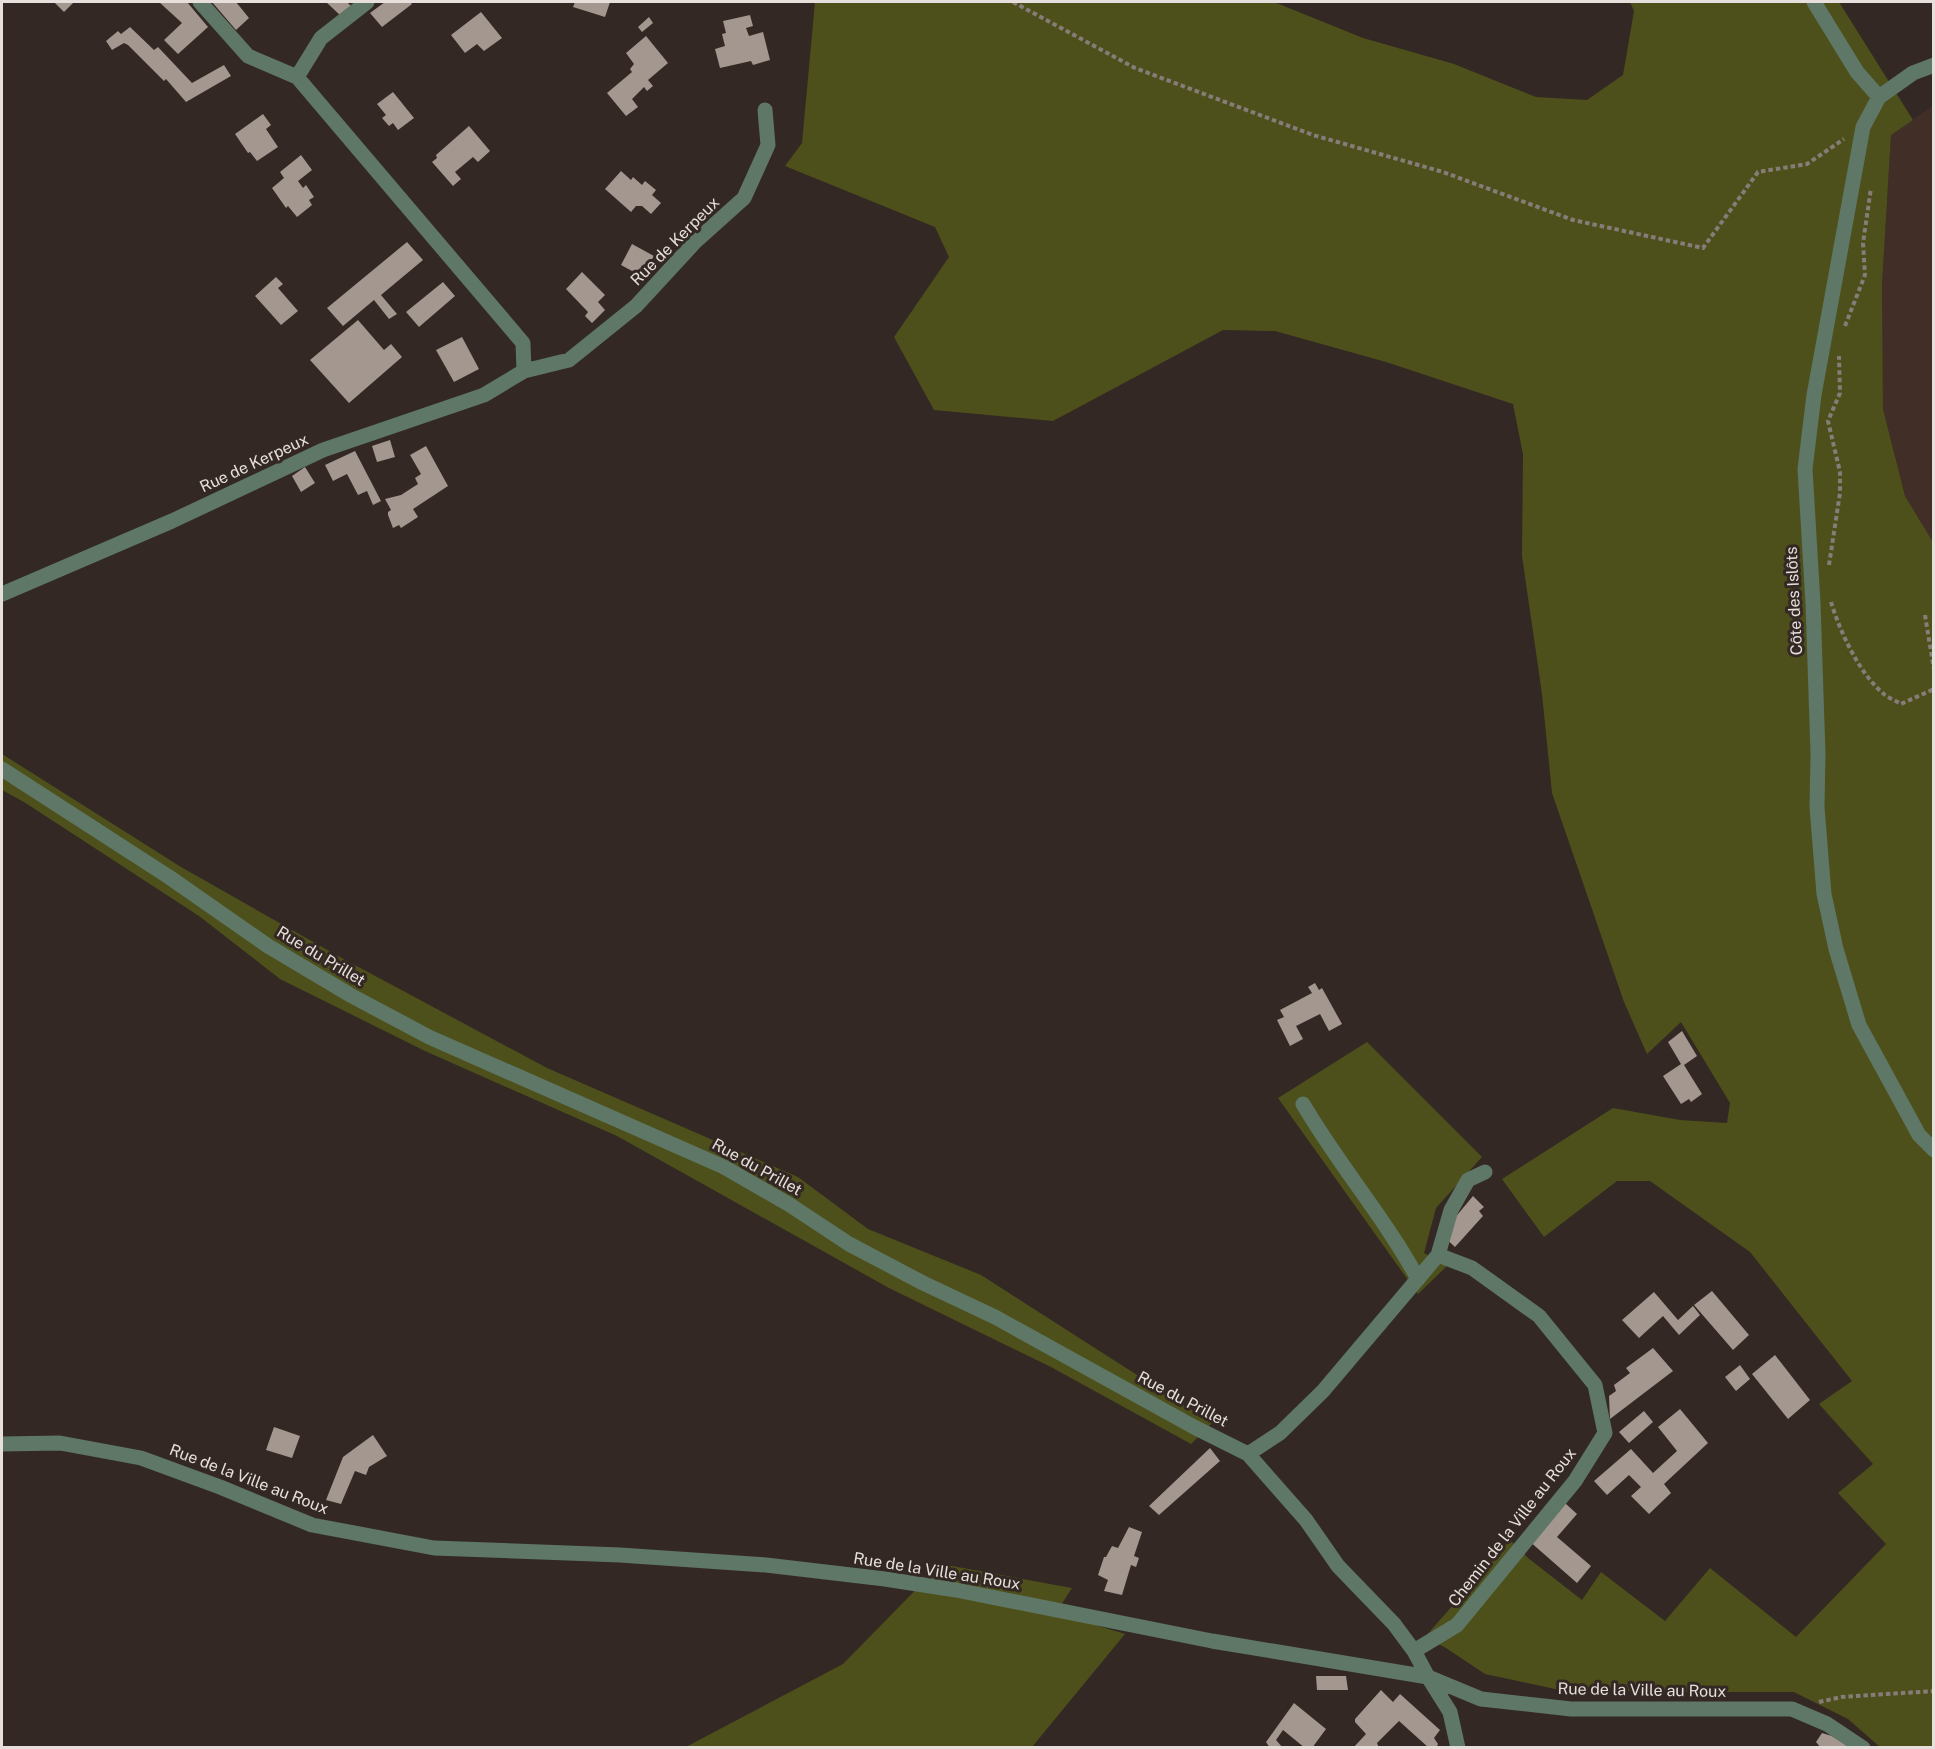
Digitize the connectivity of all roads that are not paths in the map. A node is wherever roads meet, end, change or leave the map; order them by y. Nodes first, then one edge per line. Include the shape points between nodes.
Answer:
1 (200, 2) edge
2 (367, 2) edge
3 (1814, 2) edge
4 (1934, 65) edge
5 (297, 77) junction
6 (1879, 97) junction
7 (765, 110) dead end
8 (524, 371) junction
9 (2, 594) edge
10 (2, 769) edge
11 (1303, 1104) dead end
12 (1934, 1150) edge
13 (1485, 1172) dead end
14 (1438, 1255) junction
15 (1418, 1279) junction
16 (2, 1444) edge
17 (1248, 1454) junction
18 (1414, 1651) junction
19 (1428, 1677) junction
20 (1458, 1748) edge
21 (1863, 1748) edge

1 - 5 street via 248,56
2 - 5 street via 321,38
3 - 6 street via 1857,72
4 - 6 street, Côte des Islôts via 1912,73
5 - 8 street via 523,344
6 - 12 street, Côte des Islôts via 1863,127 1814,395 1805,469 1814,615 1817,807 1824,894 1859,1025 1919,1135
7 - 8 street, Rue de Kerpeux via 768,145 744,198 695,242 636,306 569,360
8 - 9 street, Rue de Kerpeux via 484,395 323,450
10 - 17 street, Rue du Prillet via 268,946 352,996 429,1037 724,1167 849,1244 995,1317
11 - 15 street
13 - 14 street via 1467,1180 1451,1209
14 - 15 street
14 - 18 street, Chemin de la Ville au Roux via 1472,1269 1539,1316 1595,1385 1605,1433 1575,1481 1457,1624
15 - 17 street via 1323,1391 1280,1433
16 - 19 street, Rue de la Ville au Roux via 60,1443 141,1458 312,1525 434,1548 654,1557 885,1578 1212,1641
17 - 18 street, Rue du Prillet via 1306,1520 1338,1566 1394,1624
18 - 19 street, Rue du Prillet
19 - 20 street, Rue du Prillet via 1450,1712
19 - 21 street, Rue de la Ville au Roux via 1481,1699 1571,1709 1792,1709 1827,1724

